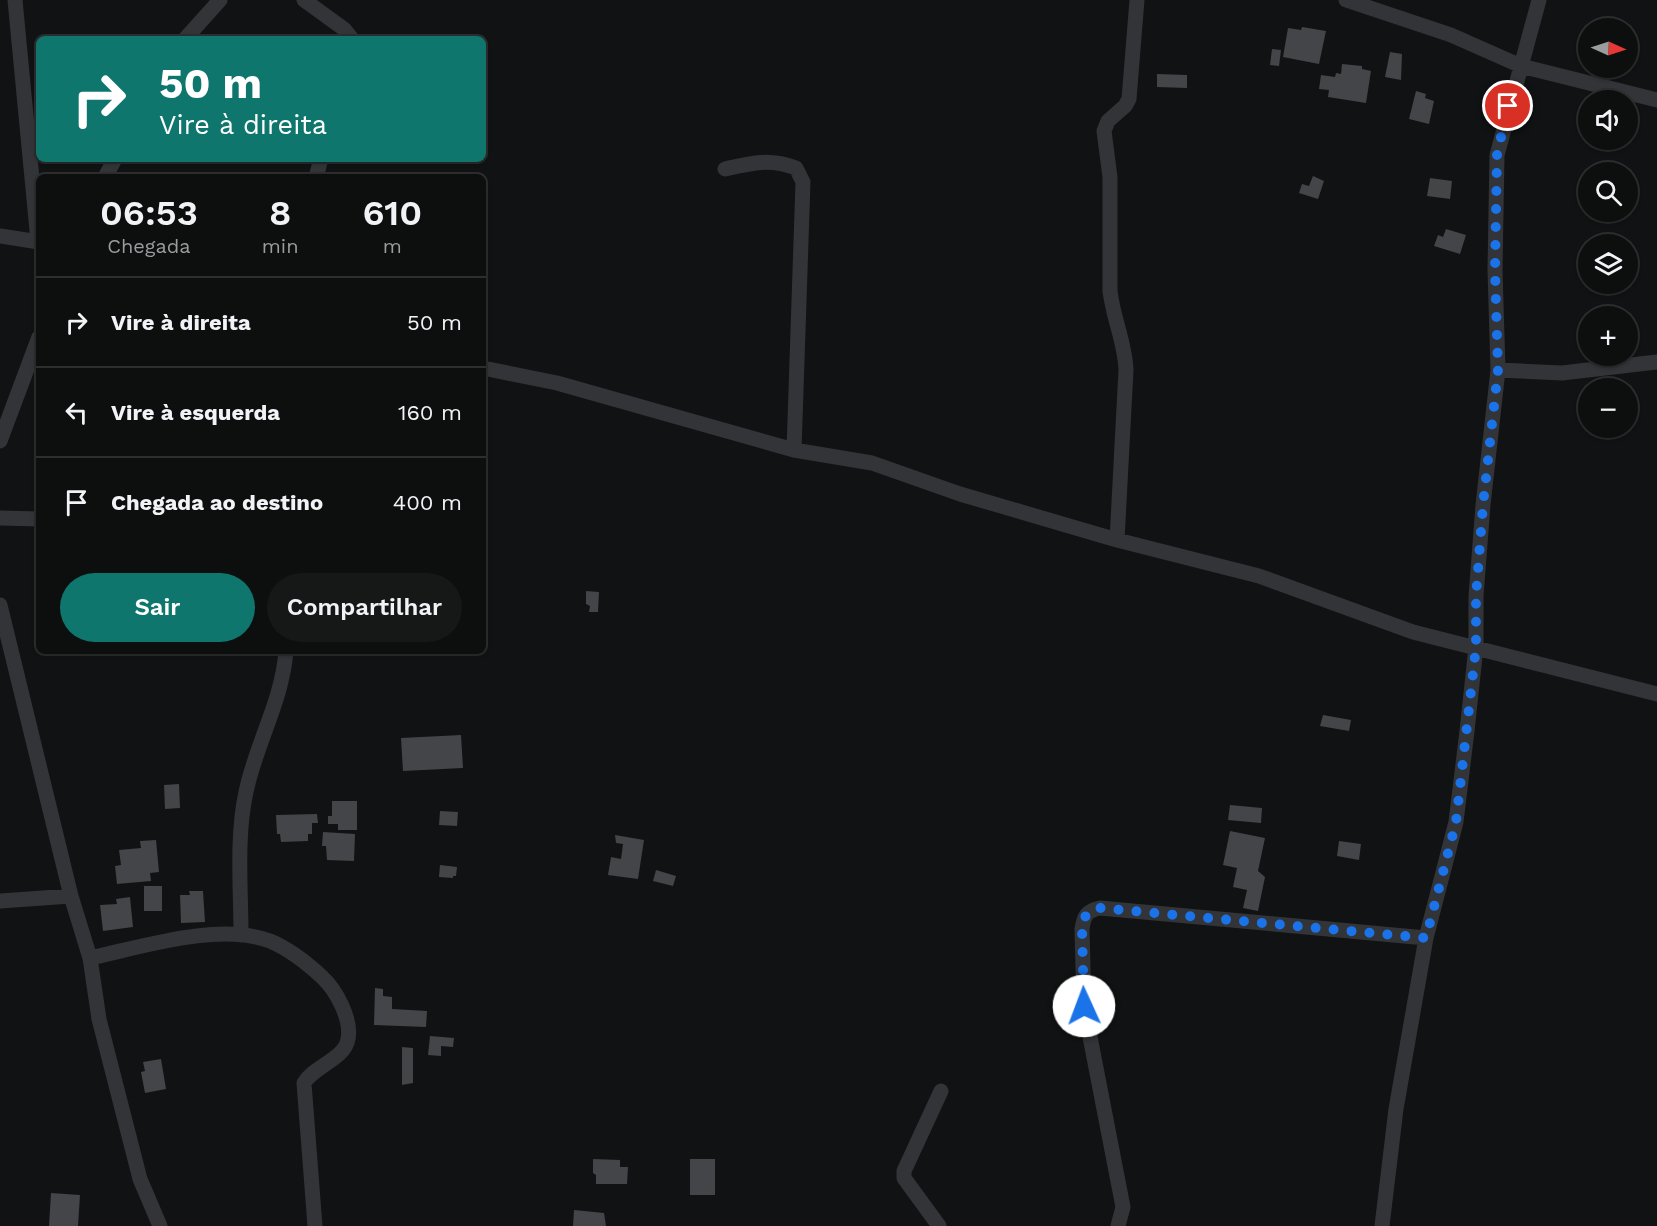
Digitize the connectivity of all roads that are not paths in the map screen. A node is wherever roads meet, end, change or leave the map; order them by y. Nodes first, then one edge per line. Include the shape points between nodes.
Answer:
1 (15, 0) edge
2 (220, 0) edge
3 (304, 0) edge
4 (1137, 0) edge
5 (1346, 0) edge
6 (1539, 0) edge
7 (188, 36) edge
8 (350, 36) edge
9 (1521, 66) junction
10 (1657, 100) edge
11 (724, 169) dead end
12 (36, 220) edge
13 (0, 236) edge
14 (36, 241) edge
15 (36, 345) edge
16 (1657, 362) edge
17 (486, 369) edge
18 (1498, 370) junction
19 (0, 441) edge
20 (794, 450) junction
21 (0, 518) edge
22 (36, 519) edge
23 (1117, 540) junction
24 (0, 605) edge
25 (1476, 647) junction
26 (286, 654) edge
27 (1657, 694) edge
28 (71, 896) junction
29 (0, 901) edge
30 (241, 935) junction
31 (1426, 938) junction
32 (90, 958) junction
33 (941, 1090) dead end
34 (159, 1226) edge
35 (315, 1226) edge
36 (939, 1226) edge
37 (1118, 1226) edge
38 (1382, 1226) edge

1 - 12 street
2 - 7 street
3 - 8 street
4 - 23 street via 1129,99 1108,121 1104,131 1110,177 1110,291 1125,348 1126,370
5 - 9 street via 1451,35
6 - 9 street
9 - 10 street
9 - 18 street via 1497,155
11 - 20 street via 778,161 796,168 803,182
13 - 14 street
15 - 19 street
16 - 18 street via 1562,373
17 - 20 street via 557,383
18 - 25 street via 1483,505
20 - 23 street via 872,463 960,494
21 - 22 street
23 - 25 street via 1249,573 1413,632
24 - 28 street
25 - 27 street
25 - 31 street via 1456,822
26 - 30 street via 279,695 245,793
28 - 29 street
28 - 32 street
30 - 32 street via 183,938
30 - 35 street via 270,942 306,962 332,986 343,1009 348,1039 343,1050 312,1072 304,1083
31 - 37 street via 1090,910 1083,917 1082,929 1084,1006 1123,1207
31 - 38 street via 1395,1109
32 - 34 street via 99,1019 140,1179
33 - 36 street via 904,1172 904,1178

